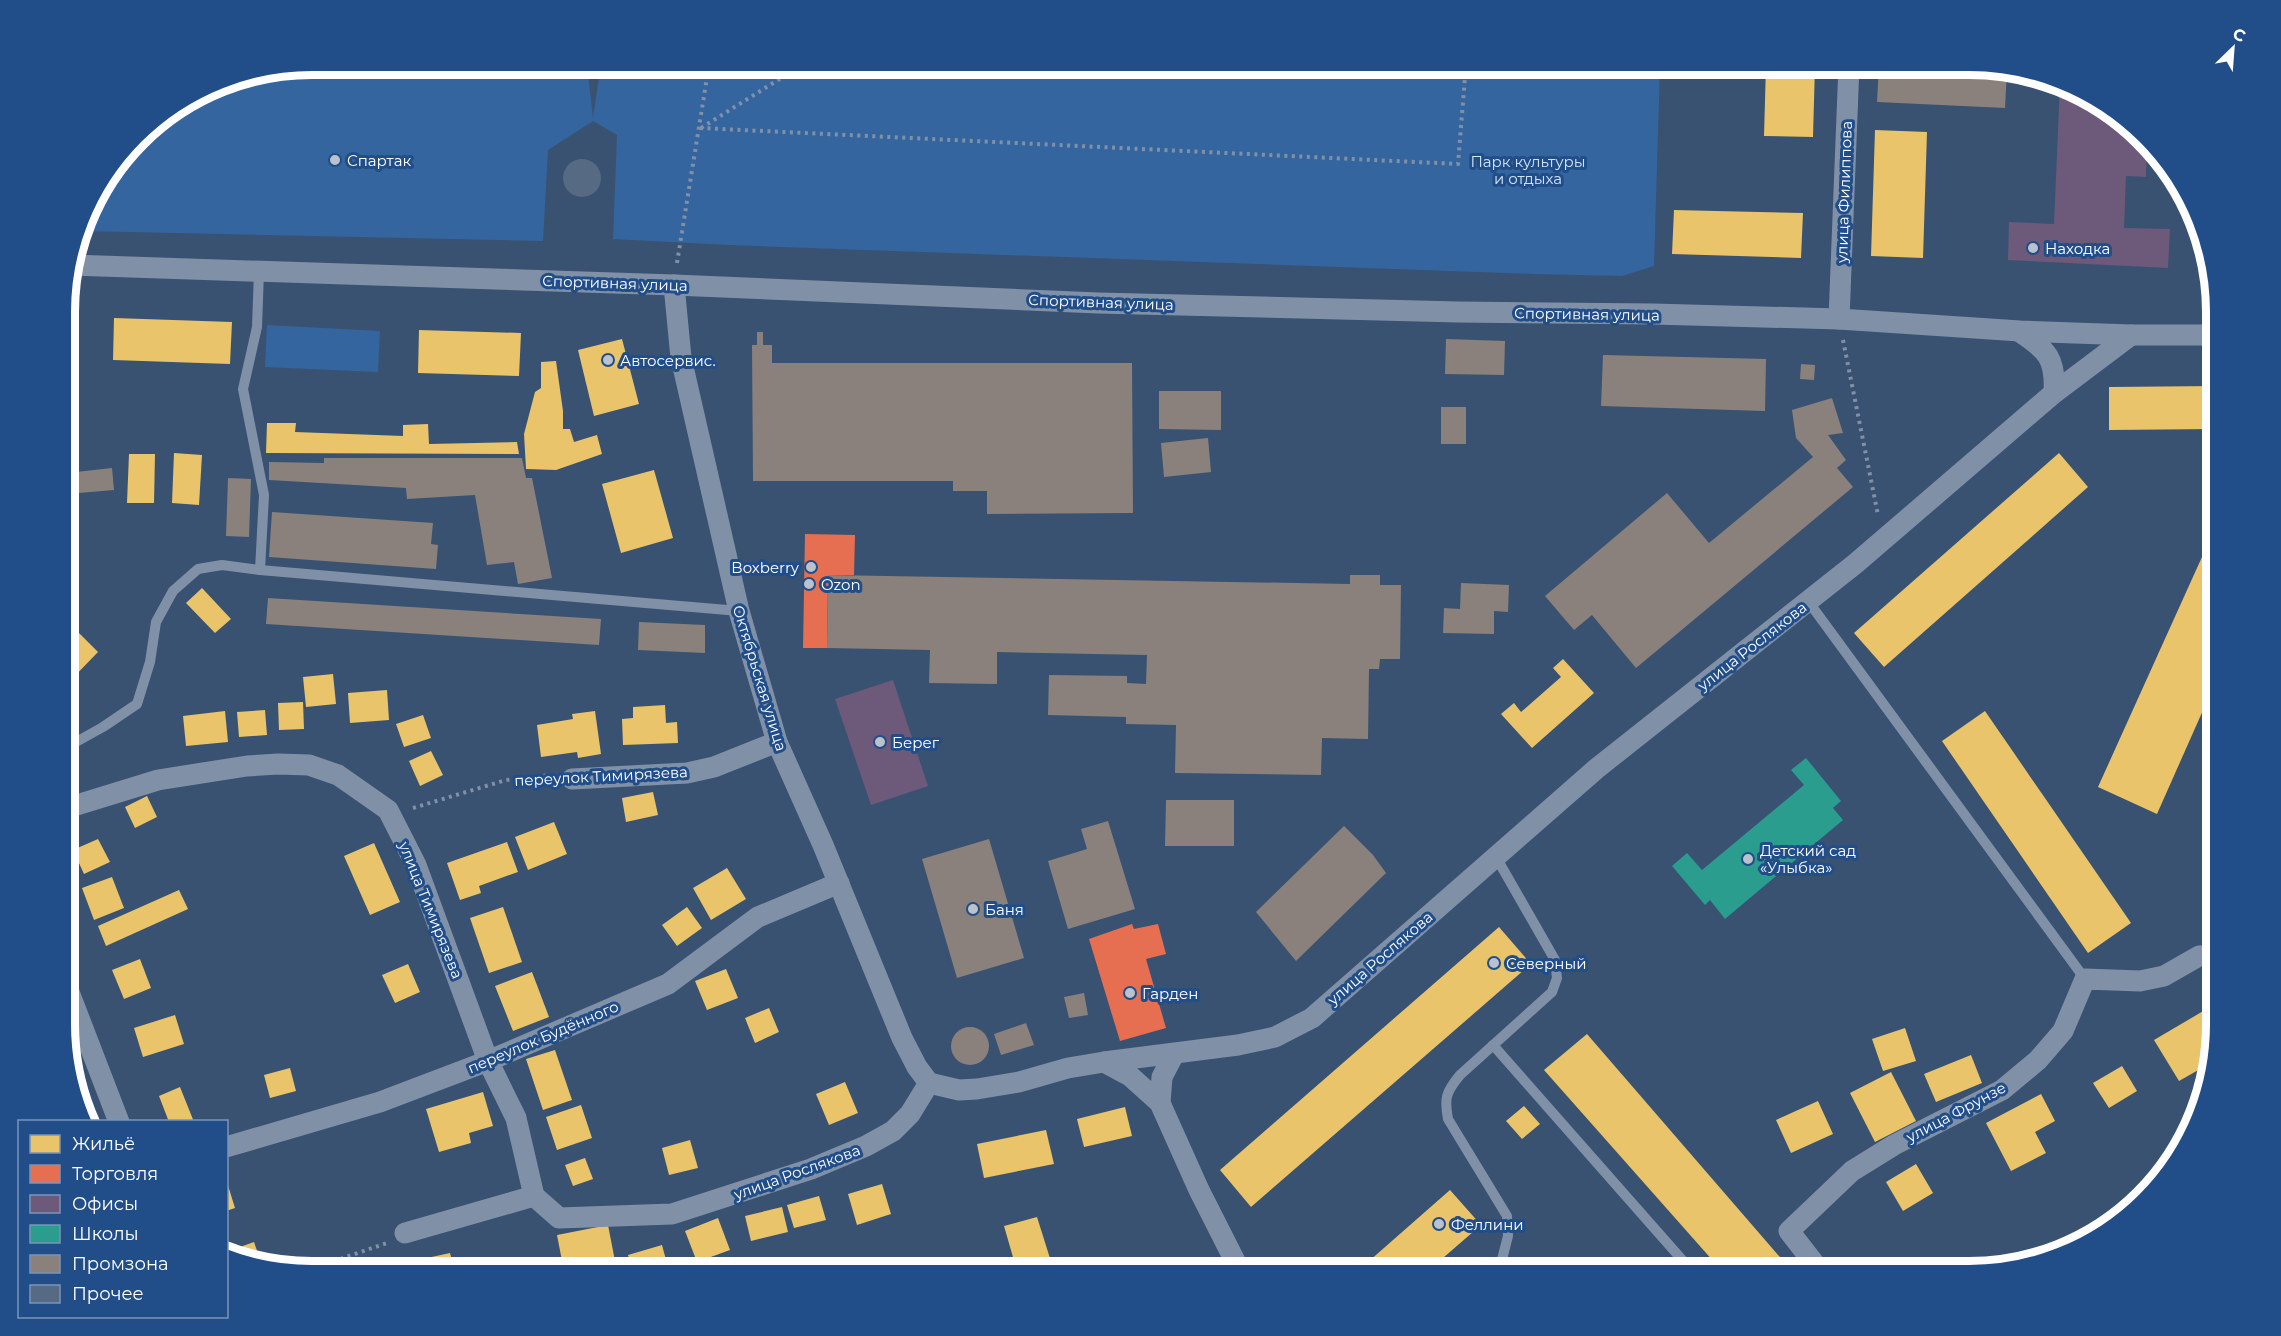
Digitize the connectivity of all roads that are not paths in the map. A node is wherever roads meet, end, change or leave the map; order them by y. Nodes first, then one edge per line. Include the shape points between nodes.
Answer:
1 (1849, 75) edge
2 (80, 265) edge
3 (259, 271) junction
4 (674, 285) junction
5 (1839, 319) junction
6 (2020, 331) junction
7 (2131, 335) junction
8 (2206, 335) edge
9 (2054, 393) junction
10 (260, 570) junction
11 (1808, 601) junction
12 (739, 611) junction
13 (777, 742) junction
14 (75, 743) edge
15 (572, 779) road end
16 (75, 806) edge
17 (1496, 857) junction
18 (839, 883) junction
19 (2206, 955) edge
20 (2085, 979) junction
21 (75, 1007) edge
22 (1493, 1045) junction
23 (1174, 1054) junction
24 (488, 1061) junction
25 (1104, 1062) junction
26 (929, 1083) junction
27 (1160, 1103) junction
28 (119, 1120) edge
29 (228, 1146) edge
30 (534, 1196) junction
31 (405, 1233) road end
32 (1235, 1261) edge
33 (1502, 1261) edge
34 (1683, 1261) edge
35 (1812, 1261) edge

1 - 5 street, улица Филиппова
2 - 3 street, Спортивная улица
3 - 4 street, Спортивная улица
3 - 10 lane via 256,327 243,389 264,495
4 - 5 street, Спортивная улица via 1098,303
4 - 12 street, Октябрьская улица via 681,358
5 - 6 street, Спортивная улица
6 - 7 street, Спортивная улица
6 - 9 street via 2044,348 2052,363
7 - 8 street
7 - 9 street, улица Рослякова
9 - 11 street, улица Рослякова
10 - 12 lane
10 - 14 lane via 222,565 198,569 173,591 156,622 150,662 137,704
11 - 17 street, улица Рослякова via 1596,769
11 - 20 lane
12 - 13 street, Октябрьская улица
13 - 15 street, переулок Тимирязева via 714,767 687,773
13 - 18 street, Октябрьская улица
16 - 24 street, улица Тимирязева via 158,780 247,766 309,765 338,775 388,810 416,865
17 - 22 lane via 1555,960 1557,978 1552,992
17 - 23 street, улица Рослякова via 1312,1018 1275,1036
18 - 24 street, переулок Будённого via 758,917 668,984
18 - 26 street, Октябрьская улица via 902,1038
19 - 20 street via 2164,976 2140,981
20 - 35 street, улица Фрунзе via 2062,1031 2038,1059 2002,1090 1852,1171 1789,1231
21 - 28 street
22 - 33 lane via 1460,1075 1449,1089 1445,1103 1448,1119 1507,1216 1508,1236
22 - 34 lane
23 - 25 street, улица Рослякова
23 - 27 street via 1162,1077
24 - 29 street, переулок Будённого via 380,1102
24 - 30 street, улица Тимирязева via 516,1118
25 - 26 street, улица Рослякова via 977,1089 959,1090
25 - 27 street via 1130,1076
26 - 30 street, улица Рослякова via 910,1114 893,1131 866,1146 811,1169 672,1214 560,1218
27 - 32 street
30 - 31 street

